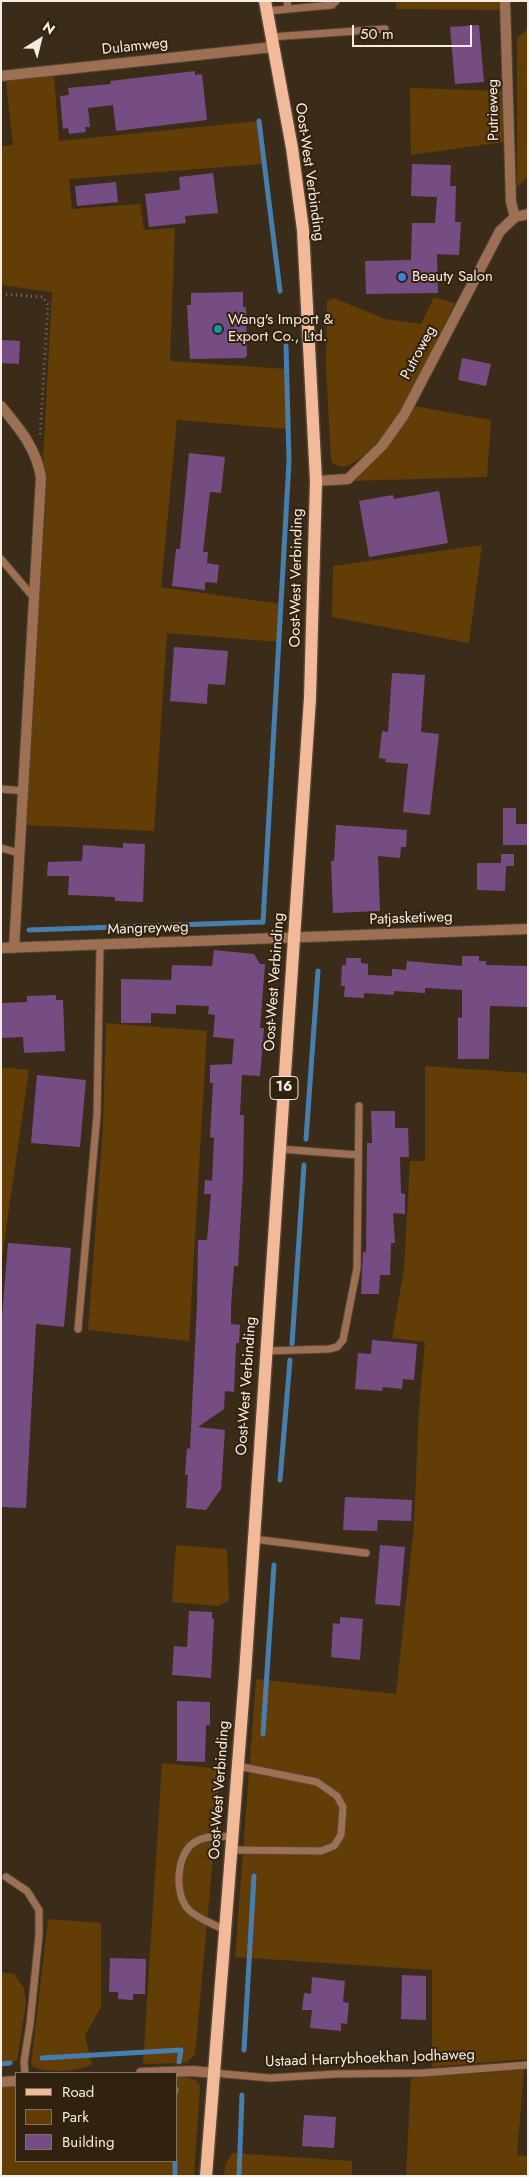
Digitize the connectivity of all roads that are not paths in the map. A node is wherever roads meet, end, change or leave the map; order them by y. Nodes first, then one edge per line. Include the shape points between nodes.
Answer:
1 (336, 1) edge
2 (505, 1) edge
3 (287, 5) edge
4 (266, 6) edge
5 (385, 29) dead end
6 (272, 42) junction
7 (1, 76) edge
8 (528, 214) edge
9 (515, 217) junction
10 (1, 406) edge
11 (316, 481) junction
12 (1, 559) edge
13 (35, 598) junction
14 (1, 789) edge
15 (24, 791) junction
16 (1, 848) edge
17 (19, 853) junction
18 (528, 929) edge
19 (295, 937) junction
20 (100, 946) junction
21 (1, 948) edge
22 (14, 948) junction
23 (359, 1106) dead end
24 (280, 1149) junction
25 (358, 1154) junction
26 (78, 1329) dead end
27 (266, 1351) junction
28 (253, 1539) junction
29 (366, 1553) dead end
30 (238, 1766) junction
31 (233, 1836) junction
32 (232, 1850) junction
33 (6, 1877) dead end
34 (225, 1930) junction
35 (528, 2065) edge
36 (26, 2072) edge
37 (167, 2072) edge
38 (213, 2073) junction
39 (15, 2081) edge
40 (1, 2082) edge
41 (206, 2176) edge

1 - 3 lane via 332,5
2 - 9 street, Putrieweg via 511,202
3 - 4 lane
4 - 6 main road, Oost-West Verbinding / 16
5 - 6 lane
6 - 7 street, Dulamweg
6 - 11 main road, Oost-West Verbinding / 16 via 303,230
8 - 9 street
9 - 11 street, Putroweg via 500,231 404,415 382,446 348,479
10 - 13 street via 29,440 39,463
11 - 19 main road, Oost-West Verbinding / 16 via 310,698
12 - 13 lane
13 - 15 street
14 - 15 lane
15 - 17 street
16 - 17 lane
17 - 22 street
18 - 19 street, Patjasketiweg
19 - 20 street, Mangreyweg
19 - 24 main road, Oost-West Verbinding / 16
20 - 22 street, Mangreyweg
20 - 26 lane via 96,1115
21 - 22 street, Mangreyweg
23 - 25 lane
24 - 25 lane
24 - 27 main road, Oost-West Verbinding / 16
25 - 27 lane via 357,1268 343,1340 336,1348
27 - 28 main road, Oost-West Verbinding / 16
28 - 29 lane
28 - 30 main road, Oost-West Verbinding / 16
30 - 31 main road, Oost-West Verbinding / 16
30 - 32 lane via 317,1782 337,1796 343,1807 341,1835 334,1846 321,1851
31 - 32 main road, Oost-West Verbinding / 16
31 - 34 lane via 204,1838 188,1847 180,1877 182,1902 189,1911
32 - 34 main road, Oost-West Verbinding / 16
33 - 36 lane via 27,1891 38,1910 39,1934 24,2062
34 - 38 main road, Oost-West Verbinding / 16
35 - 38 lane, Ustaad Harrybhoekhan Jodhaweg via 424,2073 270,2078
37 - 38 street
38 - 41 main road, Oost-West Verbinding / 16
39 - 40 street

